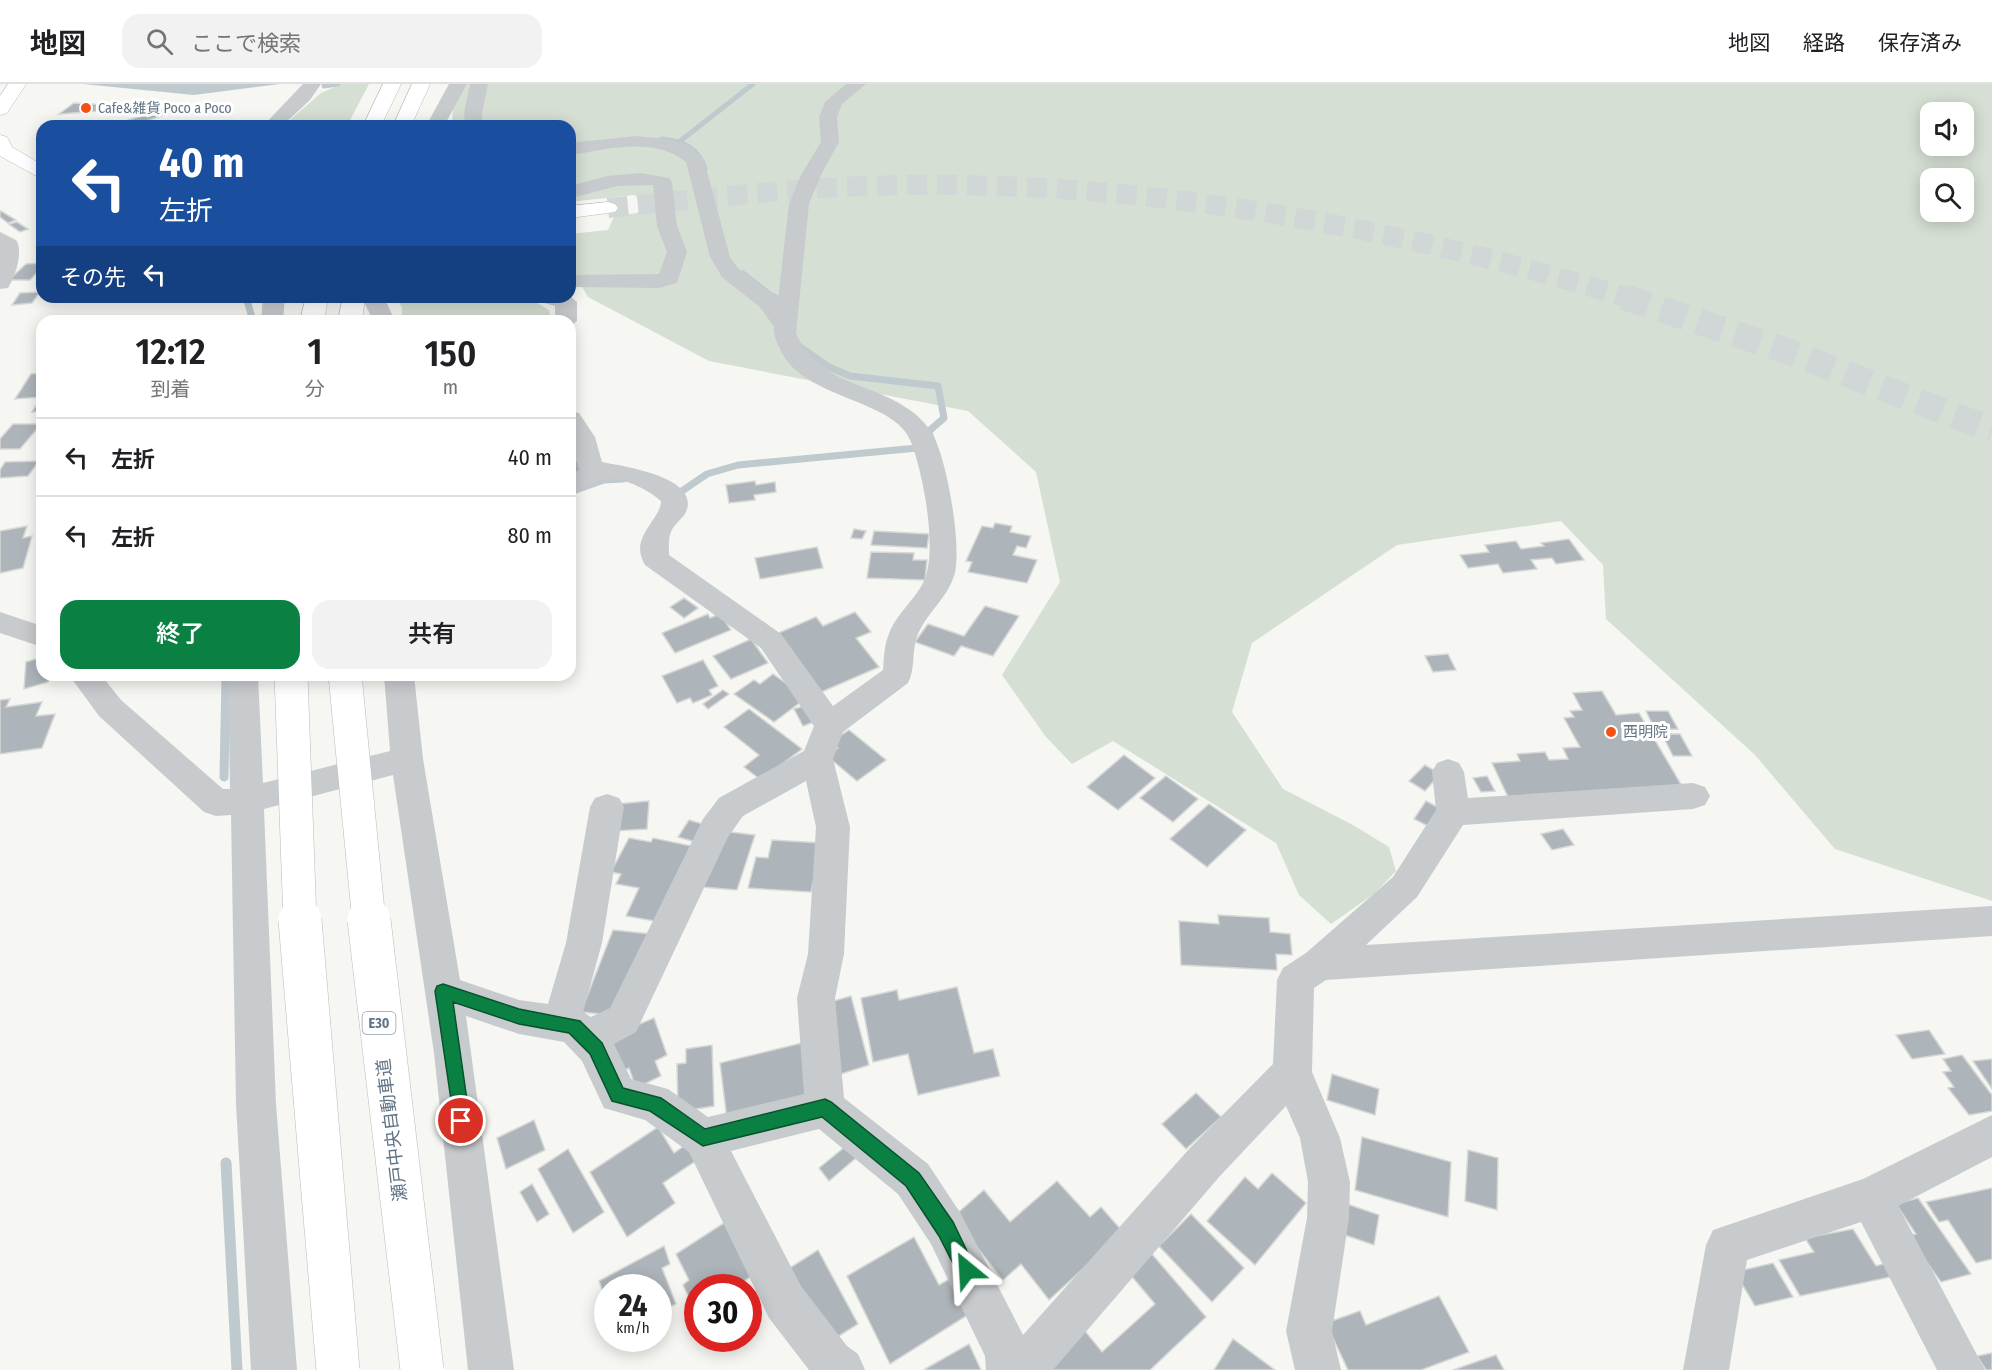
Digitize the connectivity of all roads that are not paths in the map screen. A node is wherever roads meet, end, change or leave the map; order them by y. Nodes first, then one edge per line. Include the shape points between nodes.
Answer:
1 (312, 84) edge
2 (392, 84) edge
3 (421, 84) edge
4 (458, 84) edge
5 (479, 84) edge
6 (858, 84) edge
7 (10, 86) edge
8 (0, 109) edge
9 (278, 120) edge
10 (375, 120) edge
11 (405, 120) edge
12 (438, 120) edge
13 (473, 120) edge
14 (0, 141) edge
15 (576, 148) edge
16 (19, 160) junction
17 (36, 164) edge
18 (36, 170) edge
19 (576, 191) edge
20 (608, 208) tunnel mouth
21 (576, 211) edge
22 (0, 238) edge
23 (576, 281) edge
24 (0, 283) edge
25 (786, 326) junction
26 (576, 427) edge
27 (600, 470) junction
28 (576, 482) edge
29 (0, 622) edge
30 (36, 635) edge
31 (89, 681) edge
32 (243, 681) edge
33 (291, 681) edge
34 (346, 681) edge
35 (400, 681) edge
36 (830, 725) junction
37 (408, 759) junction
38 (818, 759) junction
39 (1448, 772) dead end
40 (1694, 796) dead end
41 (245, 801) junction
42 (607, 807) dead end
43 (1453, 812) junction
44 (1992, 921) edge
45 (1319, 964) junction
46 (443, 991) junction
47 (574, 1031) junction
48 (1292, 1072) junction
49 (825, 1108) junction
50 (1992, 1136) edge
51 (703, 1138) junction
52 (1871, 1198) junction
53 (274, 1370) edge
54 (338, 1370) edge
55 (422, 1370) edge
56 (491, 1370) edge
57 (842, 1370) edge
58 (1008, 1370) edge
59 (1023, 1370) edge
60 (1318, 1370) edge
61 (1706, 1370) edge
62 (1962, 1370) edge

1 - 9 street
2 - 10 main road
3 - 11 main road
4 - 12 street
5 - 13 street
6 - 25 street via 834,102 828,117 830,142 799,204
7 - 8 main road
14 - 16 main road via 4,150
15 - 25 street via 639,142 687,151 695,160 720,257 730,272 770,304
16 - 17 street
16 - 18 main road
19 - 23 street via 601,183 652,178 662,182 667,226 677,252 669,278 659,282
20 - 21 main road
22 - 24 street via 9,244
25 - 36 street via 789,349 804,367 896,412 920,434 931,464 944,560 931,598 904,632 897,675
26 - 27 street via 583,437 590,468
27 - 28 street
27 - 36 street via 641,476 661,485 675,499 674,508 657,531 655,558 771,640
29 - 30 street
31 - 41 street via 110,708 216,803
32 - 41 street
33 - 54 main road, bridge via 292,776 308,1018
34 - 55 main road, 瀬戸中央自動車道 / E30, bridge via 375,985
35 - 37 street
36 - 38 street
37 - 41 street
37 - 46 street
38 - 47 street via 731,807 715,829 623,1020
38 - 49 street via 833,827 826,954 816,998
39 - 43 street
40 - 43 street
41 - 53 street via 256,1104
42 - 47 street via 584,942
43 - 45 street via 1405,887
44 - 45 street
45 - 48 street via 1296,981
46 - 47 street
46 - 56 street
47 - 51 street via 596,1048 618,1095 654,1103
48 - 59 street via 1205,1162
48 - 60 street via 1320,1138 1329,1182 1328,1218 1309,1331
49 - 51 street
49 - 58 street via 913,1179 951,1239 1008,1353
50 - 52 street
51 - 57 street via 785,1302 831,1362
52 - 61 street via 1728,1245
52 - 62 street

